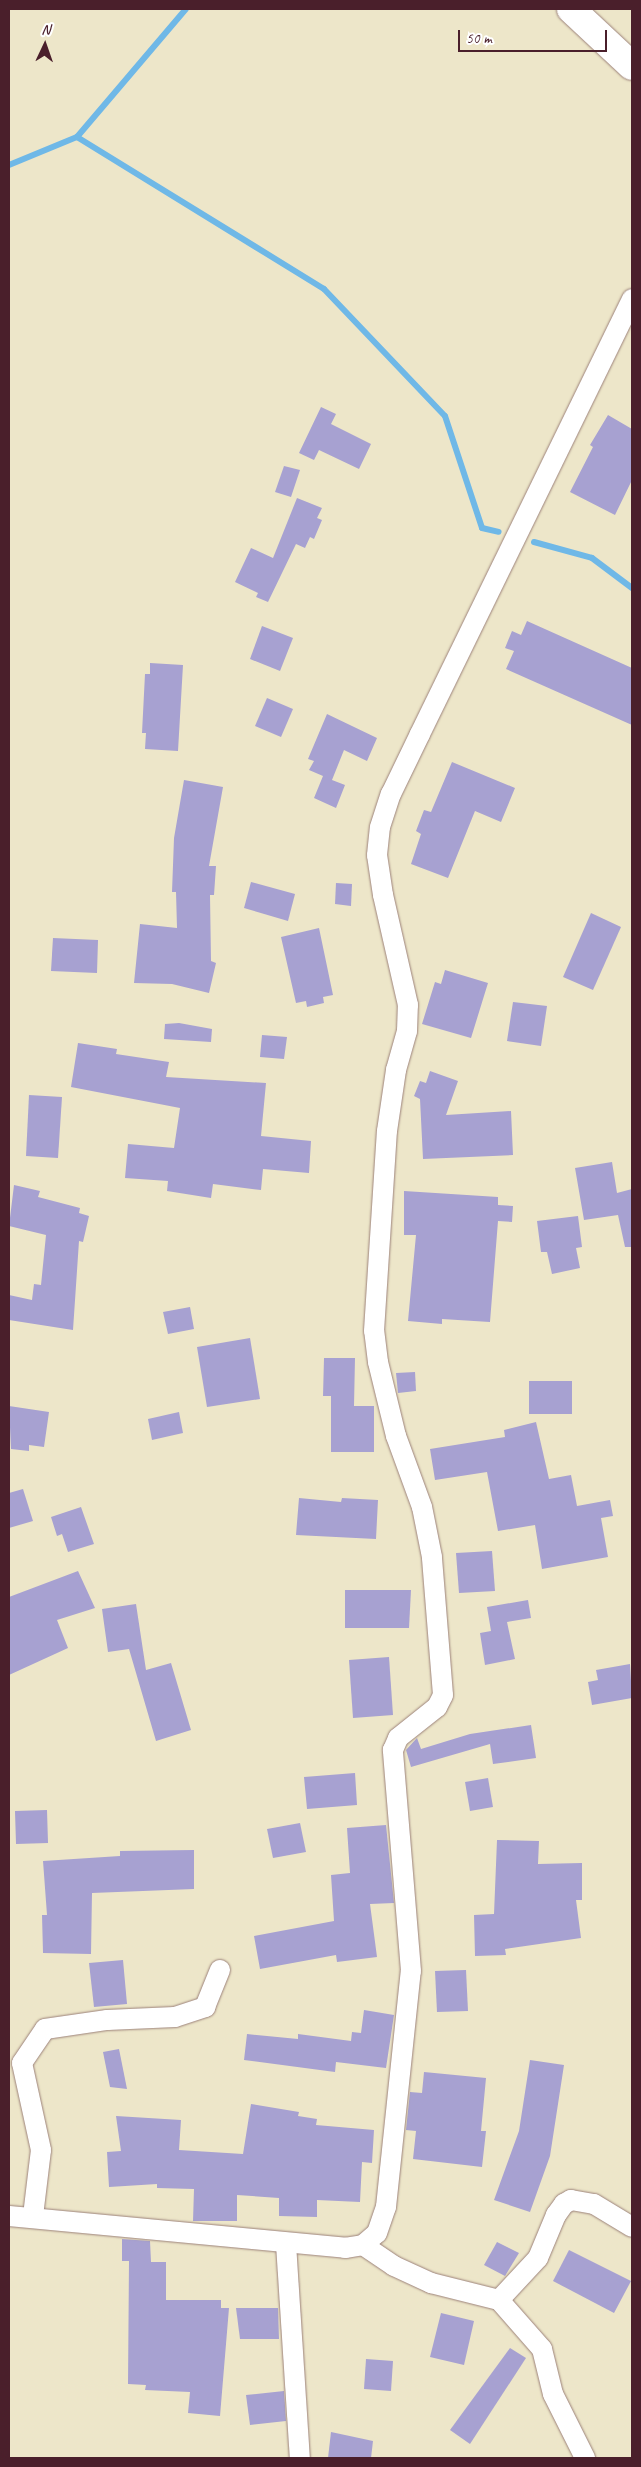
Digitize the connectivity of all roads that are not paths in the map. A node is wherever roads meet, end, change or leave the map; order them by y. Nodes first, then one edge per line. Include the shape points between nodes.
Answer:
1 (571, 9) edge
2 (632, 66) edge
3 (632, 299) edge
4 (220, 1970) dead end
5 (9, 2216) edge
6 (33, 2216) junction
7 (632, 2227) edge
8 (286, 2244) junction
9 (363, 2245) junction
10 (499, 2300) junction
11 (300, 2458) edge
12 (585, 2458) edge

1 - 2 highway
3 - 9 street via 391,794 380,827 377,854 383,895 408,1006 407,1031 396,1070 387,1131 374,1331 396,1436 422,1507 432,1558 443,1695 437,1707 398,1738 393,1750 411,1971 386,2207 376,2233
4 - 6 street via 205,2007 176,2018 107,2020 45,2029 22,2063 41,2150
5 - 6 street
6 - 8 street
7 - 10 street via 594,2204 571,2200 556,2215 538,2258
8 - 9 street via 345,2248
8 - 11 street
9 - 10 street via 394,2266 431,2283
10 - 12 street via 542,2349 553,2394

